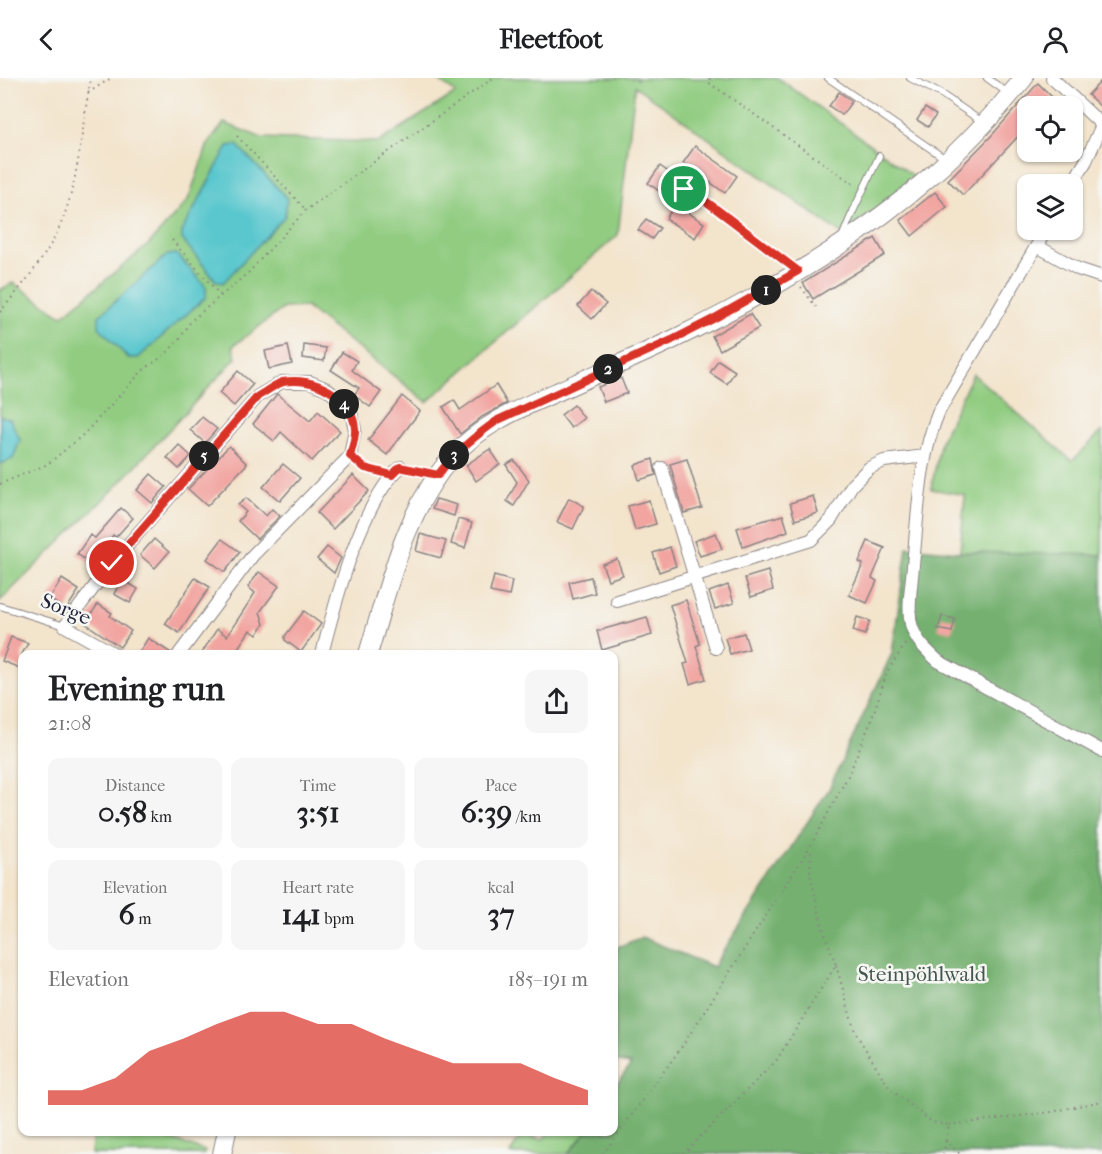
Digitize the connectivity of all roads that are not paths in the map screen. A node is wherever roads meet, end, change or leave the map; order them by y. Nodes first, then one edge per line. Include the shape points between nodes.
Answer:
1 (828, 78) edge
2 (910, 78) edge
3 (987, 78) edge
4 (1024, 78) edge
5 (1052, 78) edge
6 (1010, 94) junction
7 (984, 123) junction
8 (1102, 125) edge
9 (879, 156) dead end
10 (947, 161) junction
11 (1078, 174) edge
12 (684, 189) dead end
13 (1040, 240) edge
14 (840, 244) junction
15 (1036, 246) junction
16 (795, 273) junction
17 (1102, 277) edge
18 (925, 456) junction
19 (662, 468) dead end
20 (396, 471) road end
21 (694, 575) junction
22 (617, 601) dead end
23 (0, 606) edge
24 (65, 626) junction
25 (717, 648) dead end
26 (108, 650) edge
27 (182, 650) edge
28 (323, 650) edge
29 (369, 650) edge
30 (1102, 752) edge
31 (226, 1136) edge
32 (222, 1154) edge

1 - 10 lane
2 - 7 lane
3 - 6 lane
4 - 6 main road
5 - 8 street
6 - 7 main road
7 - 10 main road
8 - 11 street
9 - 14 lane
10 - 14 main road via 903,199
12 - 16 lane via 703,199
13 - 15 street
14 - 16 main road
15 - 17 street
15 - 18 street via 939,411
16 - 29 main road via 672,340 519,409 461,449 438,475 415,513
18 - 21 street via 884,461 869,468 852,485 831,520 811,540
18 - 30 street via 910,603 910,621 922,646 938,661
19 - 21 street
20 - 28 street via 367,517 336,598
21 - 22 street
21 - 25 street
23 - 24 lane, Sorge
24 - 26 street, Sorge
24 - 27 street via 112,563 258,396 282,382 310,382 327,388 350,409 355,429 350,456 252,555
31 - 32 main road

